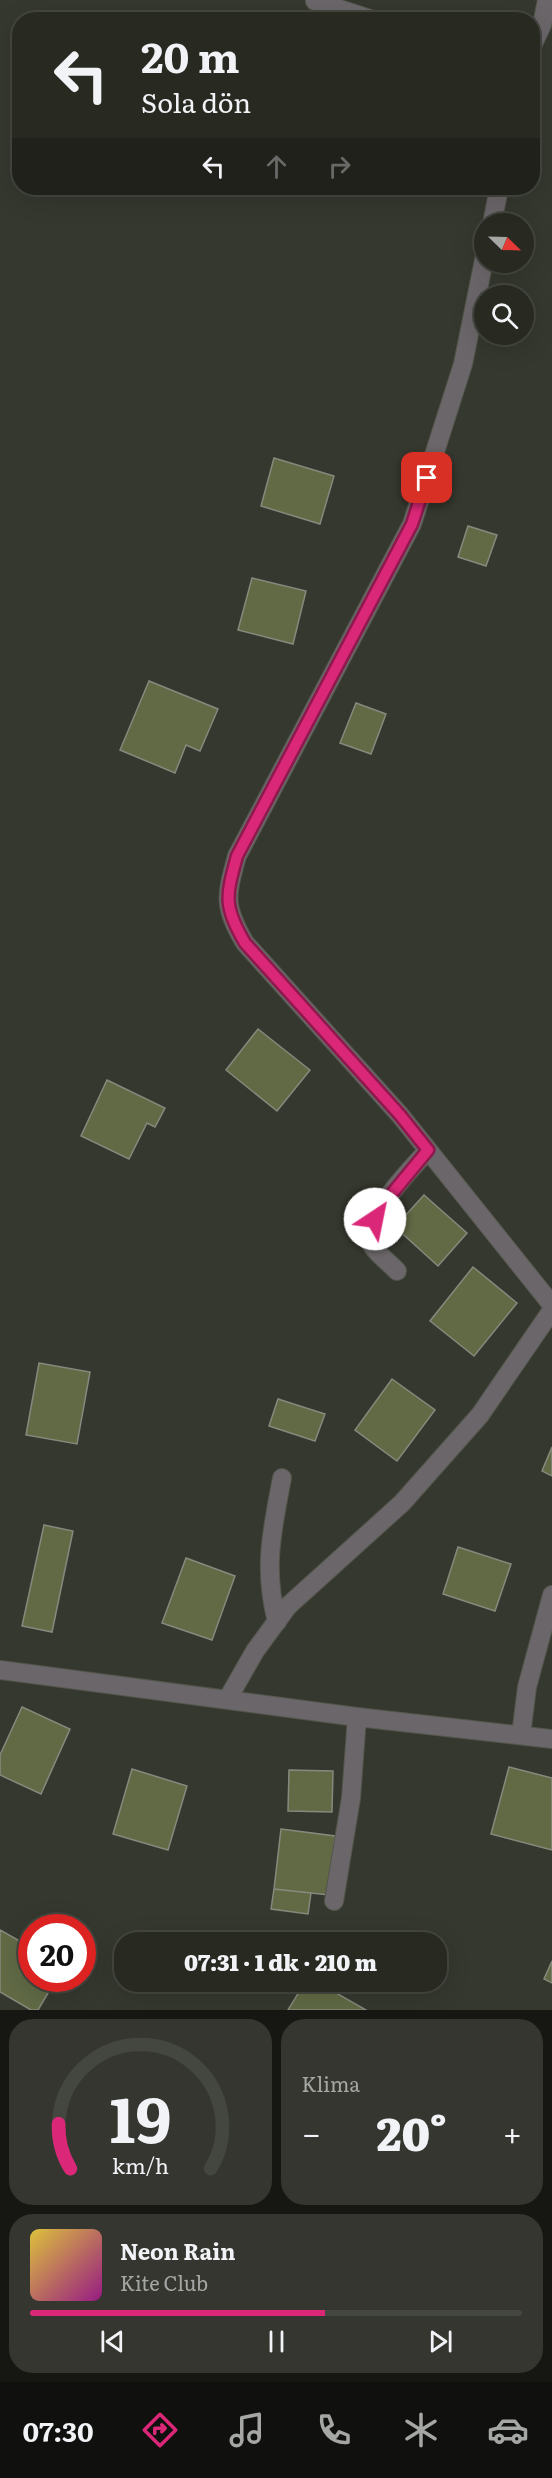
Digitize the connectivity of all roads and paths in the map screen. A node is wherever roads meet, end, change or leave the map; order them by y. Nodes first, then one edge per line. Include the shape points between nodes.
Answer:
1 (548, 0) edge
2 (315, 1) edge
3 (349, 12) edge
4 (540, 29) edge
5 (498, 195) edge
6 (494, 213) edge
7 (482, 273) edge
8 (428, 1150) junction
9 (397, 1271) dead end
10 (552, 1307) edge
11 (282, 1478) dead end
12 (552, 1595) edge
13 (277, 1622) junction
14 (0, 1670) edge
15 (227, 1700) junction
16 (357, 1717) junction
17 (521, 1735) junction
18 (552, 1739) edge
19 (334, 1901) dead end

1 - 4 street
2 - 3 street
5 - 6 street
7 - 8 street via 464,364 412,524 237,856 227,891 230,919 245,943
8 - 9 street via 380,1208 369,1230 372,1244
8 - 10 street
10 - 13 street via 472,1424 402,1503 288,1606
11 - 13 street via 268,1559 269,1591
12 - 17 street via 527,1687
13 - 15 street
14 - 15 street
15 - 16 street
16 - 17 street
16 - 19 street via 351,1798
17 - 18 street

